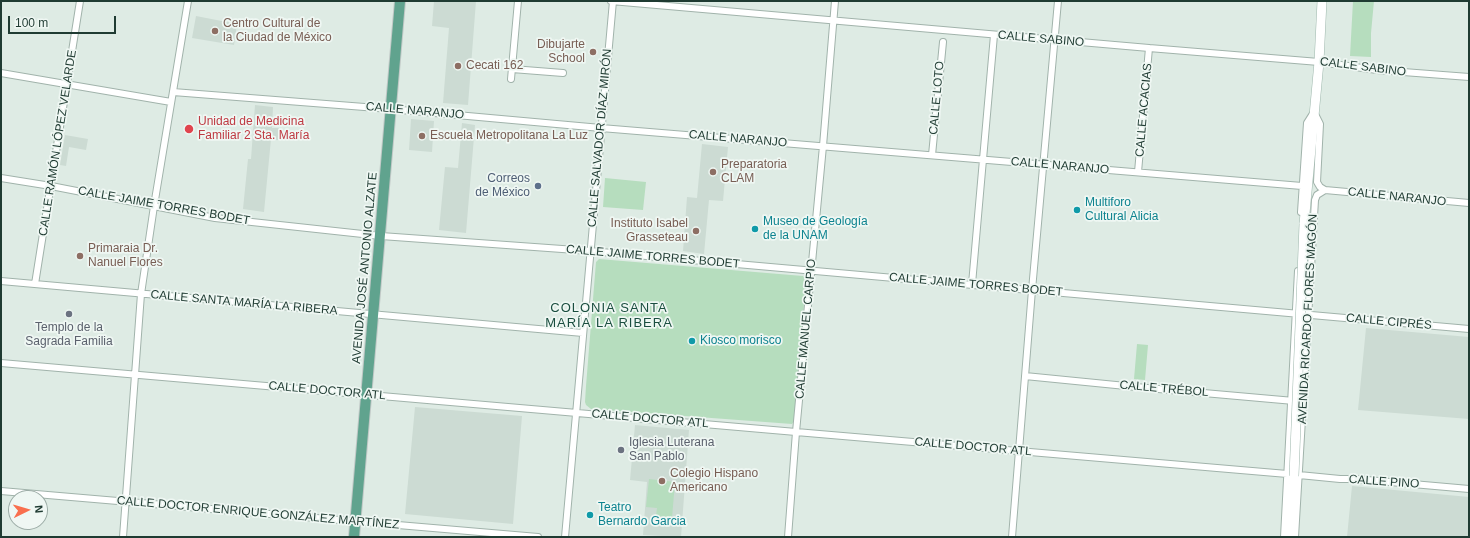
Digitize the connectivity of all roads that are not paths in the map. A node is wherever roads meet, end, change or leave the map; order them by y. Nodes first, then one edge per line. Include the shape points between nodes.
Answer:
1 (80, 1) edge
2 (188, 1) edge
3 (400, 1) edge
4 (518, 1) edge
5 (612, 1) edge
6 (835, 1) edge
7 (1058, 1) edge
8 (1322, 1) edge
9 (833, 21) junction
10 (994, 35) junction
11 (1055, 40) junction
12 (943, 42) dead end
13 (1149, 48) junction
14 (1319, 62) junction
15 (512, 69) junction
16 (1, 73) edge
17 (563, 73) dead end
18 (1469, 77) edge
19 (511, 79) dead end
20 (67, 84) junction
21 (173, 92) junction
22 (171, 102) junction
23 (390, 109) junction
24 (1314, 112) junction
25 (601, 128) junction
26 (824, 146) junction
27 (932, 155) junction
28 (983, 159) junction
29 (1044, 165) junction
30 (1138, 172) junction
31 (1, 178) edge
32 (51, 186) junction
33 (1302, 186) junction
34 (1325, 190) junction
35 (1469, 203) edge
36 (154, 206) junction
37 (380, 236) junction
38 (590, 251) junction
39 (811, 271) junction
40 (1, 281) edge
41 (35, 284) junction
42 (972, 284) junction
43 (1032, 290) junction
44 (141, 294) junction
45 (1296, 313) junction
46 (1308, 314) junction
47 (374, 315) junction
48 (1469, 329) edge
49 (583, 333) junction
50 (1, 363) edge
51 (134, 375) junction
52 (1025, 376) junction
53 (368, 395) junction
54 (1291, 400) junction
55 (1303, 401) junction
56 (575, 412) junction
57 (796, 432) junction
58 (1019, 450) junction
59 (1287, 474) junction
60 (1299, 475) junction
61 (1469, 489) edge
62 (1, 491) edge
63 (126, 501) junction
64 (356, 522) junction
65 (123, 537) edge
66 (354, 537) edge
67 (538, 537) edge
68 (565, 537) edge
69 (788, 537) edge
70 (1012, 537) edge
71 (1284, 537) edge
72 (1290, 537) edge
73 (1295, 537) edge

1 - 20 street, CALLE RAMÓN LÓPEZ VELARDE
2 - 21 street
3 - 23 main road, AVENIDA JOSÉ ANTONIO ALZATE
4 - 15 street
5 - 9 street, CALLE SABINO
5 - 25 street, CALLE SALVADOR DÍAZ MIRÓN
6 - 9 street, CALLE MANUEL CARPIO
7 - 11 street
8 - 14 main road, AVENIDA RICARDO FLORES MAGÓN
9 - 10 street, CALLE SABINO
9 - 26 street, CALLE MANUEL CARPIO
10 - 11 street, CALLE SABINO
10 - 28 street
11 - 13 street, CALLE SABINO
11 - 29 street
12 - 27 street, CALLE LOTO
13 - 14 street, CALLE SABINO
13 - 30 street, CALLE ACACIAS
14 - 18 street, CALLE SABINO via 1377,70
14 - 24 main road, AVENIDA RICARDO FLORES MAGÓN
15 - 17 street
15 - 19 street
16 - 20 street
20 - 22 street
20 - 32 street, CALLE RAMÓN LÓPEZ VELARDE
21 - 22 street
21 - 23 street, CALLE NARANJO
22 - 36 street
23 - 25 street, CALLE NARANJO
23 - 37 main road, AVENIDA JOSÉ ANTONIO ALZATE
24 - 33 street, AVENIDA RICARDO FLORES MAGÓN via 1307,122
24 - 34 street, AVENIDA RICARDO FLORES MAGÓN via 1320,124 1317,182
24 - 72 main road, AVENIDA RICARDO FLORES MAGÓN, bridge via 1304,224
25 - 26 street, CALLE NARANJO
25 - 38 street, CALLE SALVADOR DÍAZ MIRÓN
26 - 27 street, CALLE NARANJO
26 - 39 street, CALLE MANUEL CARPIO
27 - 28 street, CALLE NARANJO
28 - 29 street, CALLE NARANJO
28 - 42 street
29 - 30 street, CALLE NARANJO
29 - 43 street
30 - 33 street, CALLE NARANJO
31 - 32 street, CALLE JAIME TORRES BODET
32 - 36 street, CALLE JAIME TORRES BODET
32 - 41 street, CALLE RAMÓN LÓPEZ VELARDE
33 - 45 street, AVENIDA RICARDO FLORES MAGÓN
34 - 35 street, CALLE NARANJO
34 - 46 street, AVENIDA RICARDO FLORES MAGÓN via 1317,195 1315,200
36 - 37 street, CALLE JAIME TORRES BODET via 215,218
36 - 44 street
37 - 38 street, CALLE JAIME TORRES BODET
37 - 47 main road, AVENIDA JOSÉ ANTONIO ALZATE
38 - 39 street, CALLE JAIME TORRES BODET
38 - 49 street, CALLE SALVADOR DÍAZ MIRÓN
39 - 42 street, CALLE JAIME TORRES BODET
39 - 57 street, CALLE MANUEL CARPIO
40 - 41 street, CALLE SANTA MARÍA LA RIBERA
41 - 44 street, CALLE SANTA MARÍA LA RIBERA
42 - 43 street, CALLE JAIME TORRES BODET
43 - 45 street, CALLE JAIME TORRES BODET
43 - 52 street
44 - 47 street, CALLE SANTA MARÍA LA RIBERA
44 - 51 street
45 - 46 street, CALLE JAIME TORRES BODET
45 - 54 street, AVENIDA RICARDO FLORES MAGÓN
46 - 48 street, CALLE CIPRÉS
46 - 55 street, AVENIDA RICARDO FLORES MAGÓN
47 - 49 street, CALLE SANTA MARÍA LA RIBERA
47 - 53 main road, AVENIDA JOSÉ ANTONIO ALZATE
49 - 56 street, CALLE SALVADOR DÍAZ MIRÓN
50 - 51 street, CALLE DOCTOR ATL
51 - 53 street, CALLE DOCTOR ATL
51 - 63 street
52 - 54 street, CALLE TRÉBOL
52 - 58 street
53 - 56 street, CALLE DOCTOR ATL
53 - 64 main road, AVENIDA JOSÉ ANTONIO ALZATE
54 - 55 street, CALLE TRÉBOL
54 - 59 street, AVENIDA RICARDO FLORES MAGÓN
55 - 60 street, AVENIDA RICARDO FLORES MAGÓN
56 - 57 street, CALLE DOCTOR ATL
56 - 68 street, CALLE SALVADOR DÍAZ MIRÓN
57 - 58 street, CALLE DOCTOR ATL
57 - 69 street, CALLE MANUEL CARPIO
58 - 59 street, CALLE DOCTOR ATL
58 - 70 street
59 - 60 street, CALLE DOCTOR ATL
59 - 71 street, AVENIDA RICARDO FLORES MAGÓN
60 - 61 street, CALLE PINO
60 - 73 street, AVENIDA RICARDO FLORES MAGÓN
62 - 63 street, CALLE DOCTOR ENRIQUE GONZÁLEZ MARTÍNEZ
63 - 64 street, CALLE DOCTOR ENRIQUE GONZÁLEZ MARTÍNEZ
63 - 65 street
64 - 66 main road, AVENIDA JOSÉ ANTONIO ALZATE
64 - 67 street, CALLE DOCTOR ENRIQUE GONZÁLEZ MARTÍNEZ

